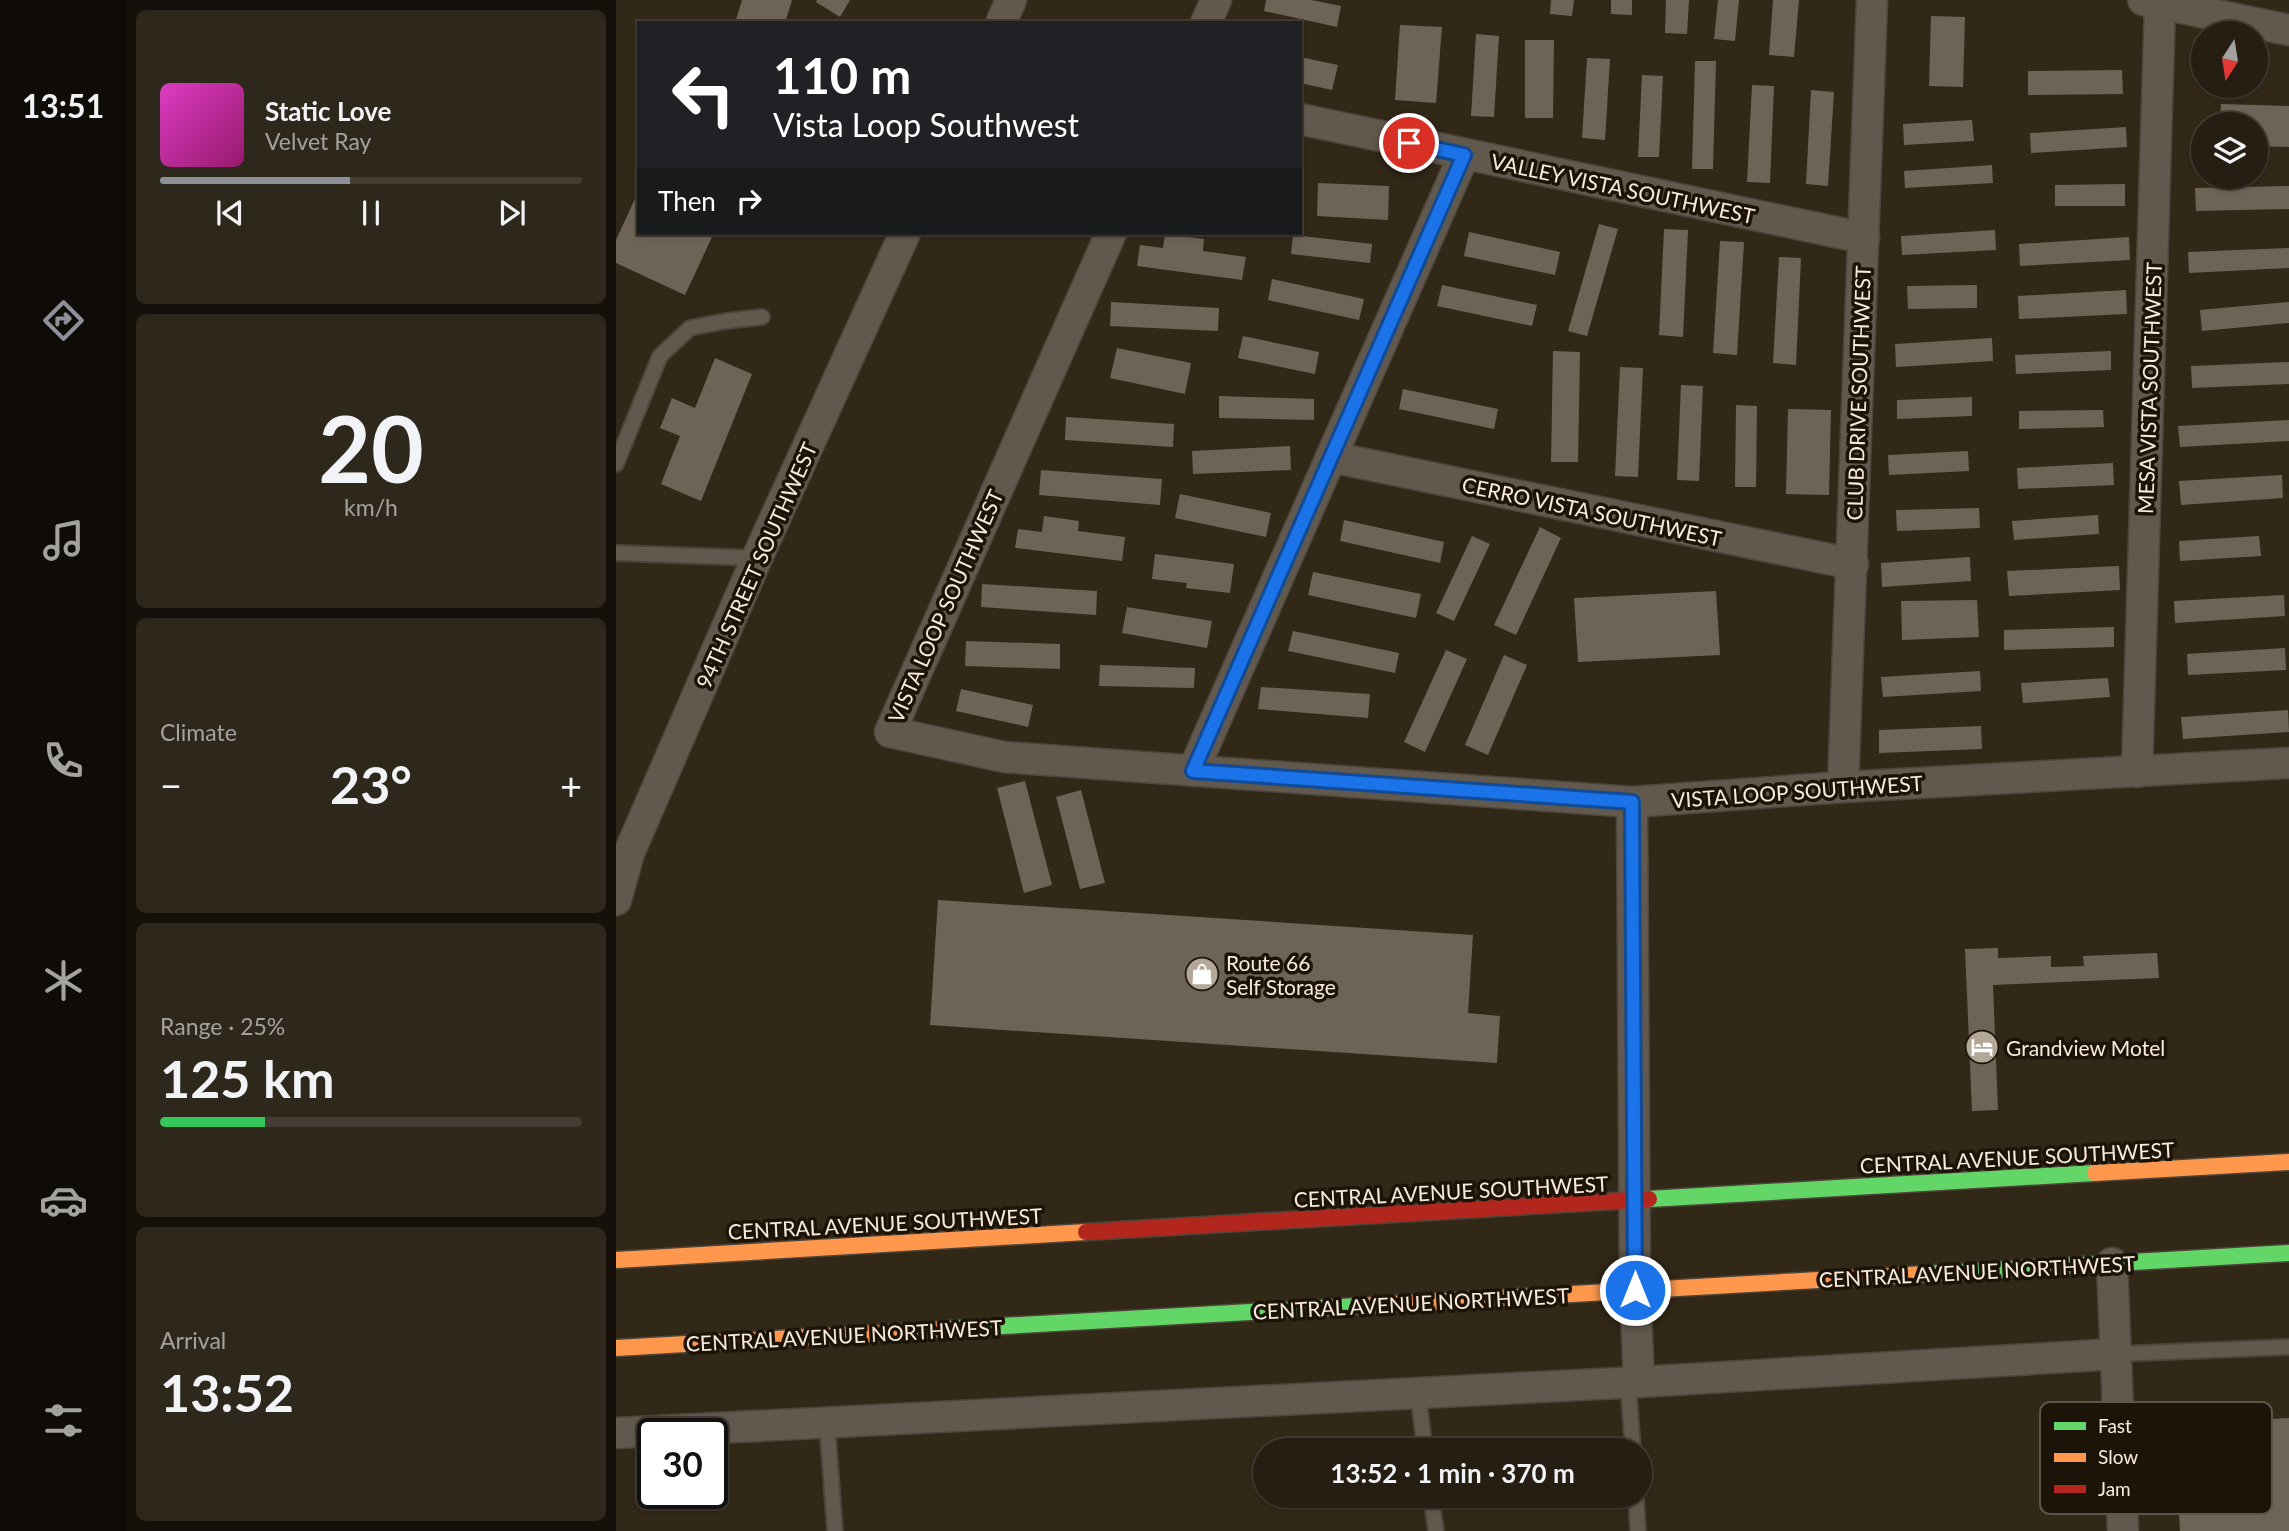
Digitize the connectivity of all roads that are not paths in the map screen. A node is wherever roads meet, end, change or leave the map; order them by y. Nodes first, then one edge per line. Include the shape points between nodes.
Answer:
1 (1011, 0) edge
2 (1216, 0) edge
3 (1872, 0) edge
4 (2152, 2) edge
5 (1002, 21) edge
6 (1207, 21) edge
7 (2289, 30) edge
8 (1302, 119) edge
9 (1464, 155) junction
10 (904, 235) edge
11 (1110, 235) edge
12 (1864, 238) junction
13 (762, 317) dead end
14 (1331, 457) junction
15 (616, 464) edge
16 (616, 553) edge
17 (757, 558) junction
18 (1853, 564) junction
19 (2289, 763) edge
20 (1193, 771) junction
21 (2137, 772) junction
22 (1843, 787) junction
23 (1632, 802) junction
24 (616, 900) edge
25 (2289, 1162) edge
26 (1635, 1201) junction
27 (2289, 1253) edge
28 (616, 1260) edge
29 (2112, 1263) junction
30 (1635, 1290) junction
31 (2289, 1347) edge
32 (616, 1348) edge
33 (2117, 1354) junction
34 (1633, 1382) junction
35 (1418, 1393) junction
36 (2119, 1402) edge
37 (827, 1422) junction
38 (616, 1433) edge
39 (1423, 1438) edge
40 (1633, 1438) edge
41 (1433, 1508) edge
42 (1637, 1508) edge
43 (835, 1531) edge
44 (1436, 1531) edge
45 (1638, 1531) edge

1 - 5 street
2 - 6 street
3 - 12 street, CLUB DRIVE SOUTHWEST
4 - 7 street
4 - 21 street, MESA VISTA SOUTHWEST
8 - 9 street, VALLEY VISTA SOUTHWEST
9 - 12 street, VALLEY VISTA SOUTHWEST
9 - 14 street
10 - 17 street, 94TH STREET SOUTHWEST
11 - 20 street, VISTA LOOP SOUTHWEST via 890,732 1004,757
12 - 18 street, CLUB DRIVE SOUTHWEST
13 - 15 lane via 690,328 660,356
14 - 18 street, CERRO VISTA SOUTHWEST
14 - 20 street
16 - 17 lane
17 - 24 street, 94TH STREET SOUTHWEST via 629,853
18 - 22 street, CLUB DRIVE SOUTHWEST
19 - 21 street, VISTA LOOP SOUTHWEST
20 - 23 street, VISTA LOOP SOUTHWEST
21 - 22 street, VISTA LOOP SOUTHWEST
22 - 23 street, VISTA LOOP SOUTHWEST
23 - 26 street
25 - 26 main road, CENTRAL AVENUE SOUTHWEST
26 - 28 main road, CENTRAL AVENUE SOUTHWEST
26 - 30 street
27 - 29 main road, CENTRAL AVENUE NORTHWEST
29 - 30 main road, CENTRAL AVENUE NORTHWEST
29 - 33 street
30 - 32 main road, CENTRAL AVENUE NORTHWEST
30 - 34 street
31 - 33 lane
33 - 34 street
33 - 36 street
34 - 35 street
34 - 40 lane
35 - 37 street
35 - 39 lane
37 - 38 street
37 - 43 lane
41 - 44 lane
42 - 45 lane

